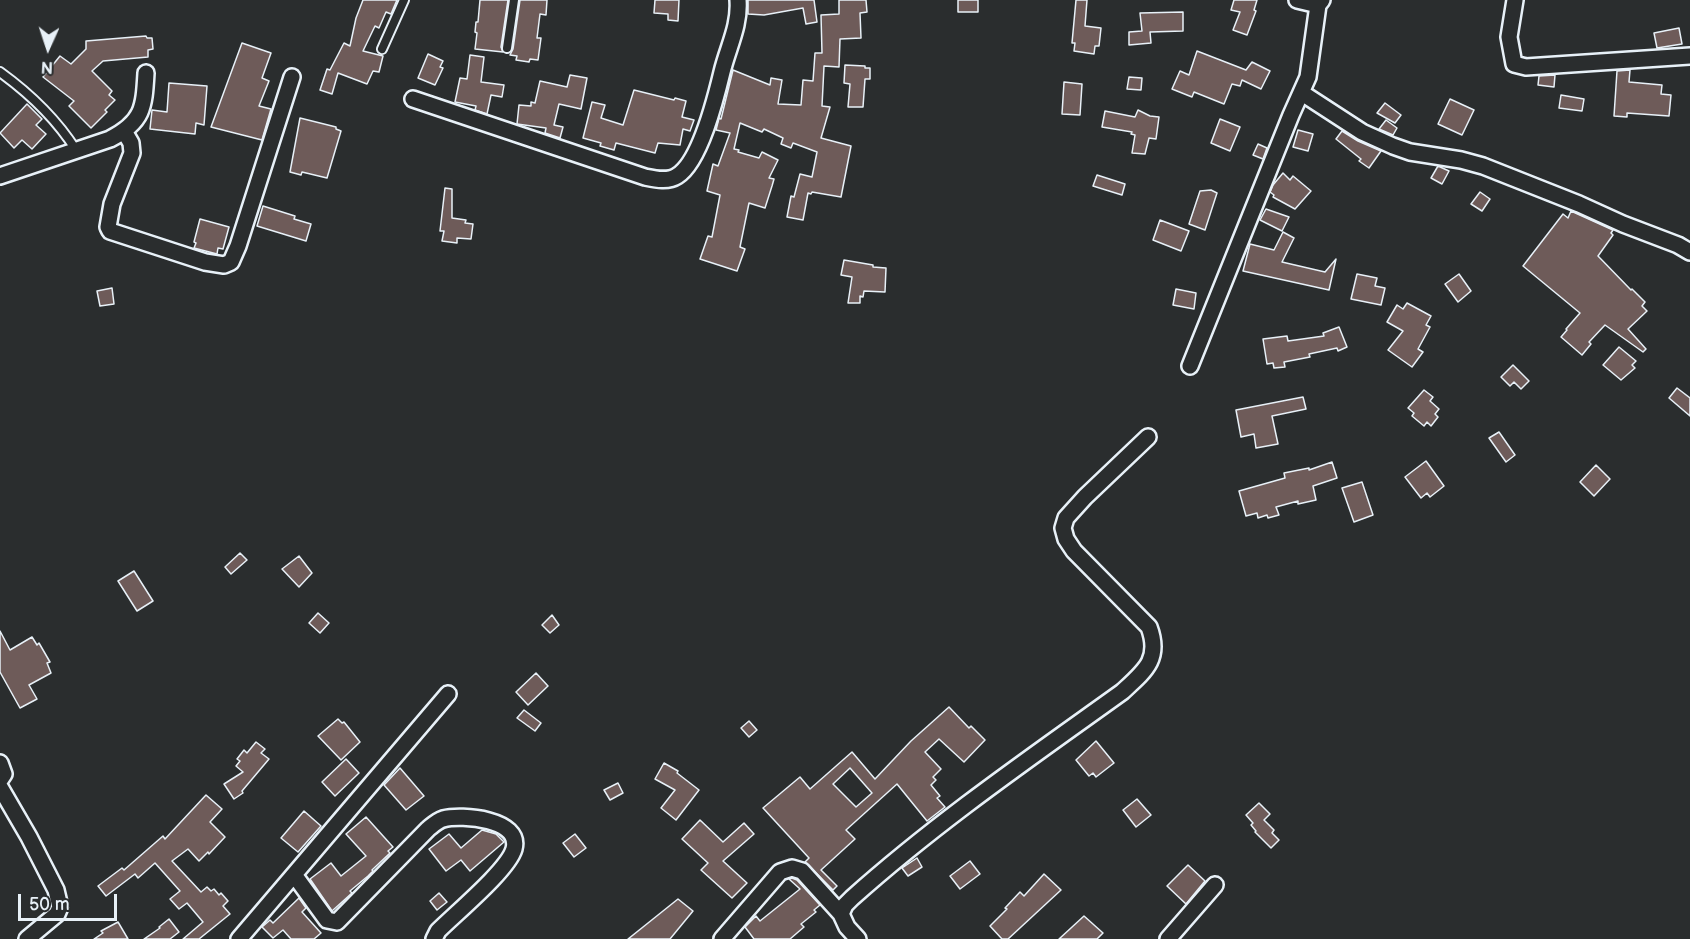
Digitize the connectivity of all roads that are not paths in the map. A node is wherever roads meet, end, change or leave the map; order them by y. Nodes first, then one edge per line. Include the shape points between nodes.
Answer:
1 (404, 0) edge
2 (514, 0) edge
3 (738, 0) edge
4 (1297, 0) edge
5 (1515, 0) edge
6 (1320, 3) edge
7 (507, 48) dead end
8 (382, 49) dead end
9 (1690, 56) edge
10 (0, 72) edge
11 (146, 73) dead end
12 (292, 77) dead end
13 (1302, 93) junction
14 (413, 99) dead end
15 (124, 131) junction
16 (76, 150) junction
17 (0, 177) edge
18 (1690, 252) edge
19 (1190, 366) dead end
20 (1148, 437) dead end
21 (448, 694) dead end
22 (0, 763) edge
23 (0, 780) edge
24 (0, 787) edge
25 (295, 876) junction
26 (1215, 885) dead end
27 (841, 914) junction
28 (27, 939) edge
29 (239, 939) edge
30 (434, 939) edge
31 (722, 939) edge
32 (858, 939) edge
33 (1168, 939) edge

1 - 8 lane
2 - 7 lane
3 - 14 street via 737,24 713,108 699,144 677,177 645,177
4 - 6 street
5 - 9 street via 1509,38 1514,64
6 - 13 street
10 - 16 lane via 54,121
11 - 15 street via 144,105
12 - 15 street via 234,257 224,265 110,231 112,204 132,153
13 - 18 street via 1362,132 1393,146 1483,166
13 - 19 street
15 - 16 street
16 - 17 street
20 - 27 street via 1085,497 1066,518 1063,528 1074,551 1149,627 1155,651 1149,663 1122,692 898,856 845,905
21 - 25 street
22 - 23 street via 4,774
24 - 28 street via 59,900 57,914
25 - 29 street
25 - 30 street via 327,920 337,922 439,821 476,819 507,828 514,838 511,856 438,930
26 - 33 street
27 - 31 street via 802,871 792,868 780,872
27 - 32 street

